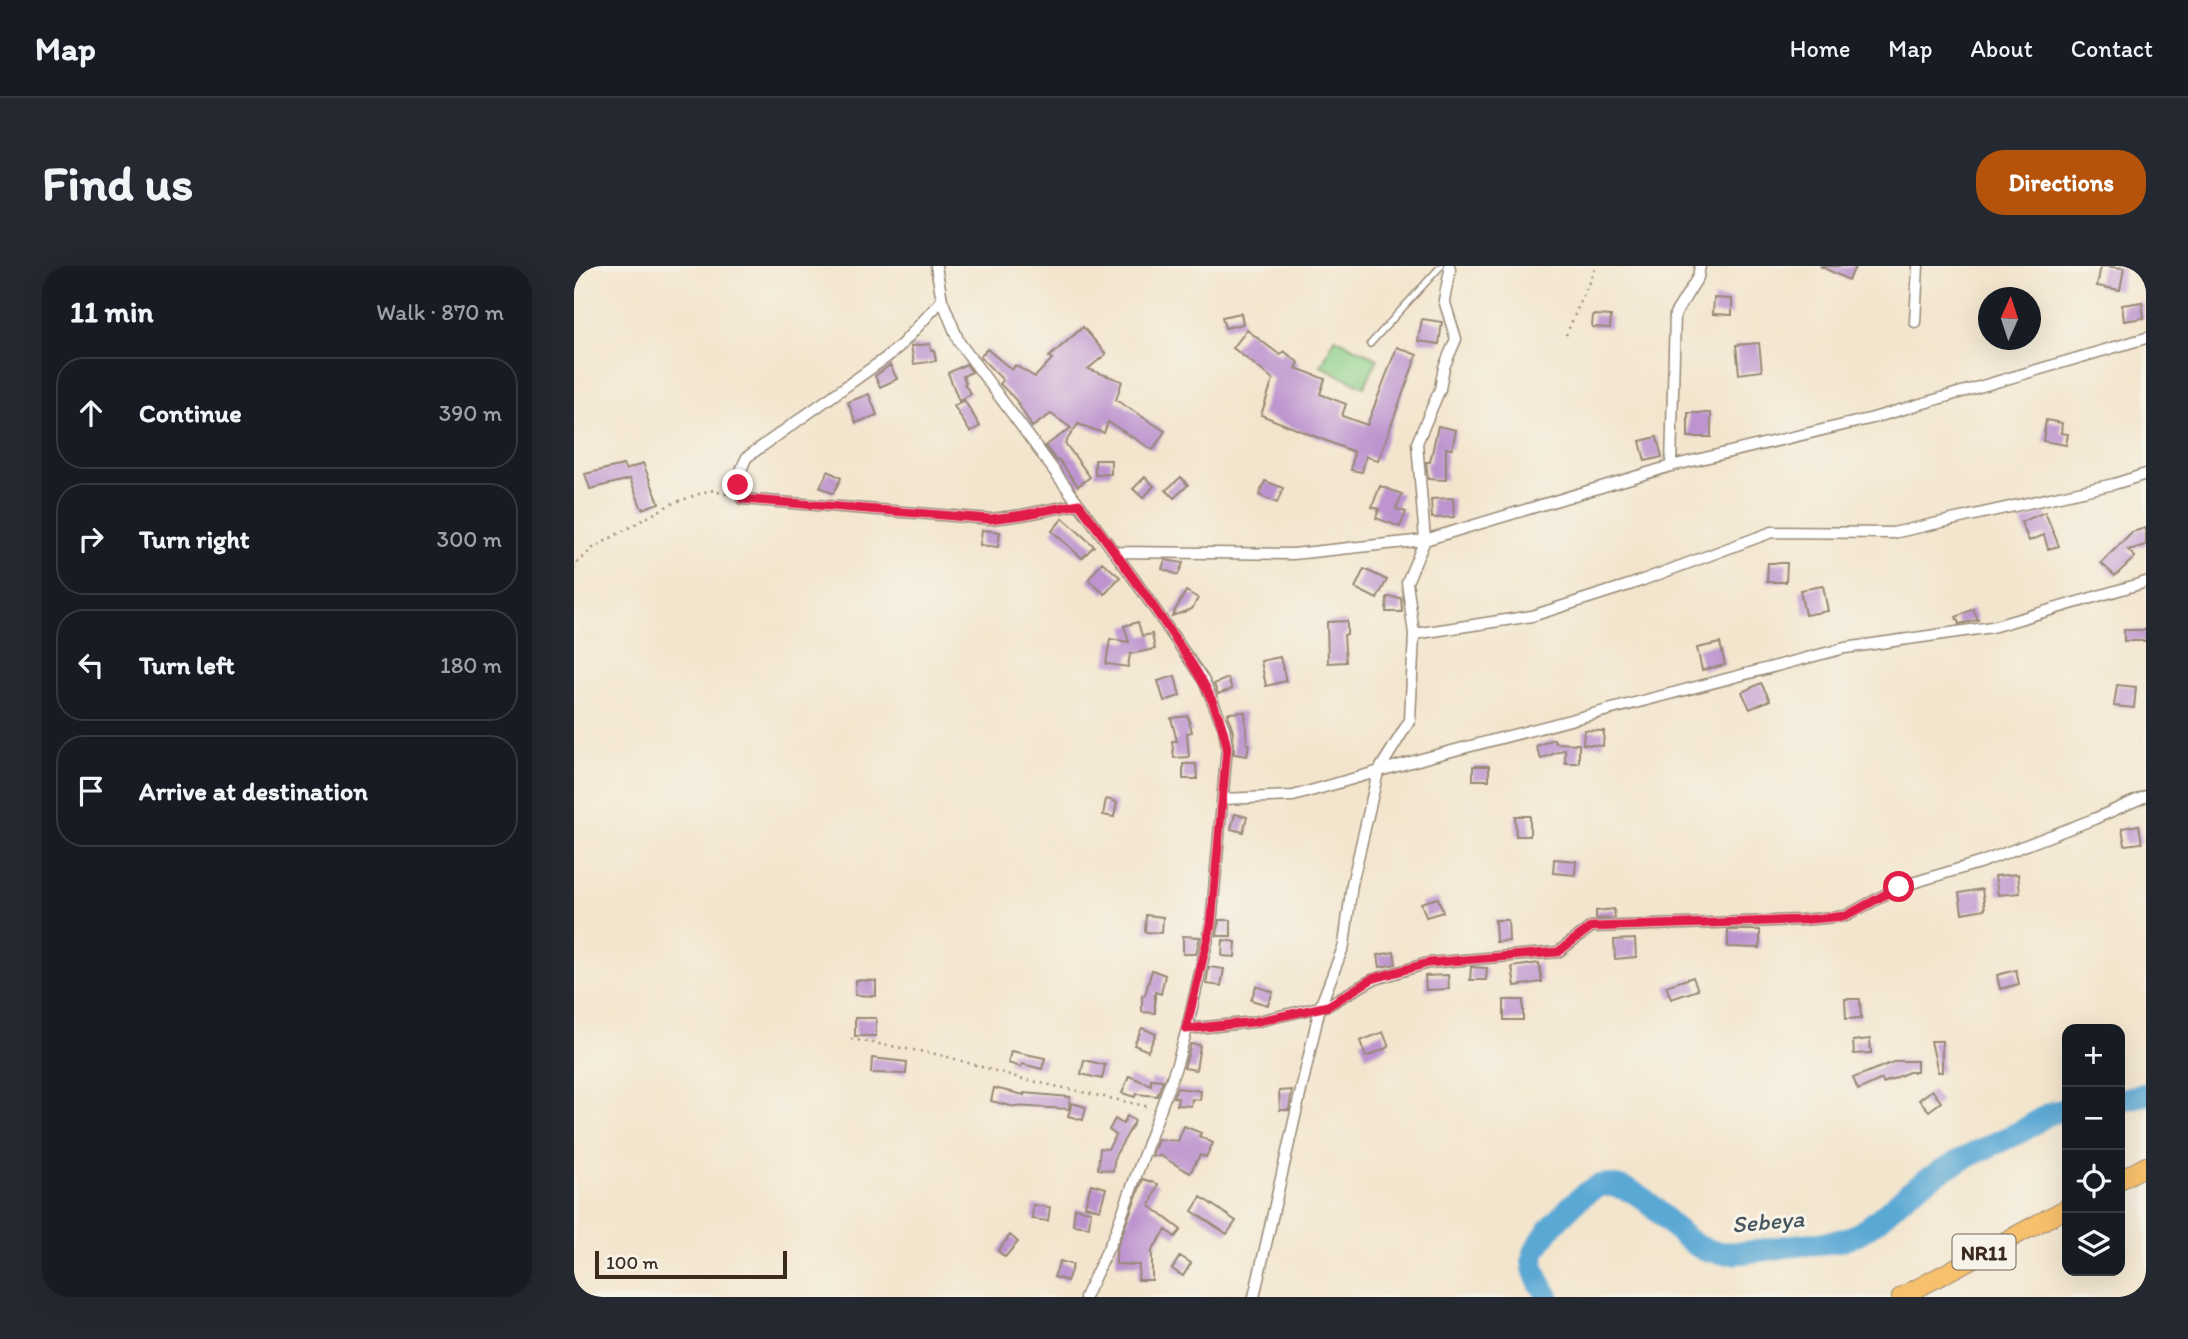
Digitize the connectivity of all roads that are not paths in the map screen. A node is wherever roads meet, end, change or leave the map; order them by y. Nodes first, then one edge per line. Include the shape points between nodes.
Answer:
1 (936, 266) edge
2 (1441, 266) edge
3 (1448, 266) edge
4 (1700, 266) edge
5 (1918, 266) edge
6 (942, 300) junction
7 (1915, 322) dead end
8 (2146, 338) edge
9 (1370, 344) dead end
10 (1671, 466) junction
11 (2146, 474) edge
12 (1079, 504) junction
13 (1425, 540) junction
14 (1115, 552) junction
15 (2146, 582) edge
16 (1414, 634) junction
17 (1378, 772) junction
18 (2146, 796) edge
19 (1223, 799) junction
20 (1320, 1007) junction
21 (1186, 1029) junction
22 (2146, 1166) edge
23 (2125, 1177) edge
24 (2062, 1211) edge
25 (1085, 1297) edge
26 (1254, 1297) edge
27 (1901, 1297) edge

1 - 6 street
2 - 9 lane
3 - 13 street via 1444,300 1456,339 1417,443
4 - 10 street via 1675,314
5 - 7 street
6 - 12 street via 959,342
6 - 12 street via 887,357 747,457 738,485 742,499 991,519
8 - 10 street via 1872,418
10 - 13 street
11 - 16 street via 1893,533 1772,532 1532,616
12 - 14 street
13 - 14 street via 1293,554
13 - 16 street via 1407,582
14 - 19 street via 1204,681 1215,705 1227,747
15 - 17 street via 1992,627 1844,648
16 - 17 street via 1410,720
17 - 19 street via 1293,796
17 - 20 street via 1352,884 1344,945
18 - 20 street via 1982,862 1899,887 1846,916 1591,927 1558,952 1428,963 1372,979
19 - 21 street via 1211,925
20 - 21 street via 1254,1022
20 - 26 street
21 - 25 street via 1114,1236
22 - 23 highway
24 - 27 highway, NR11

